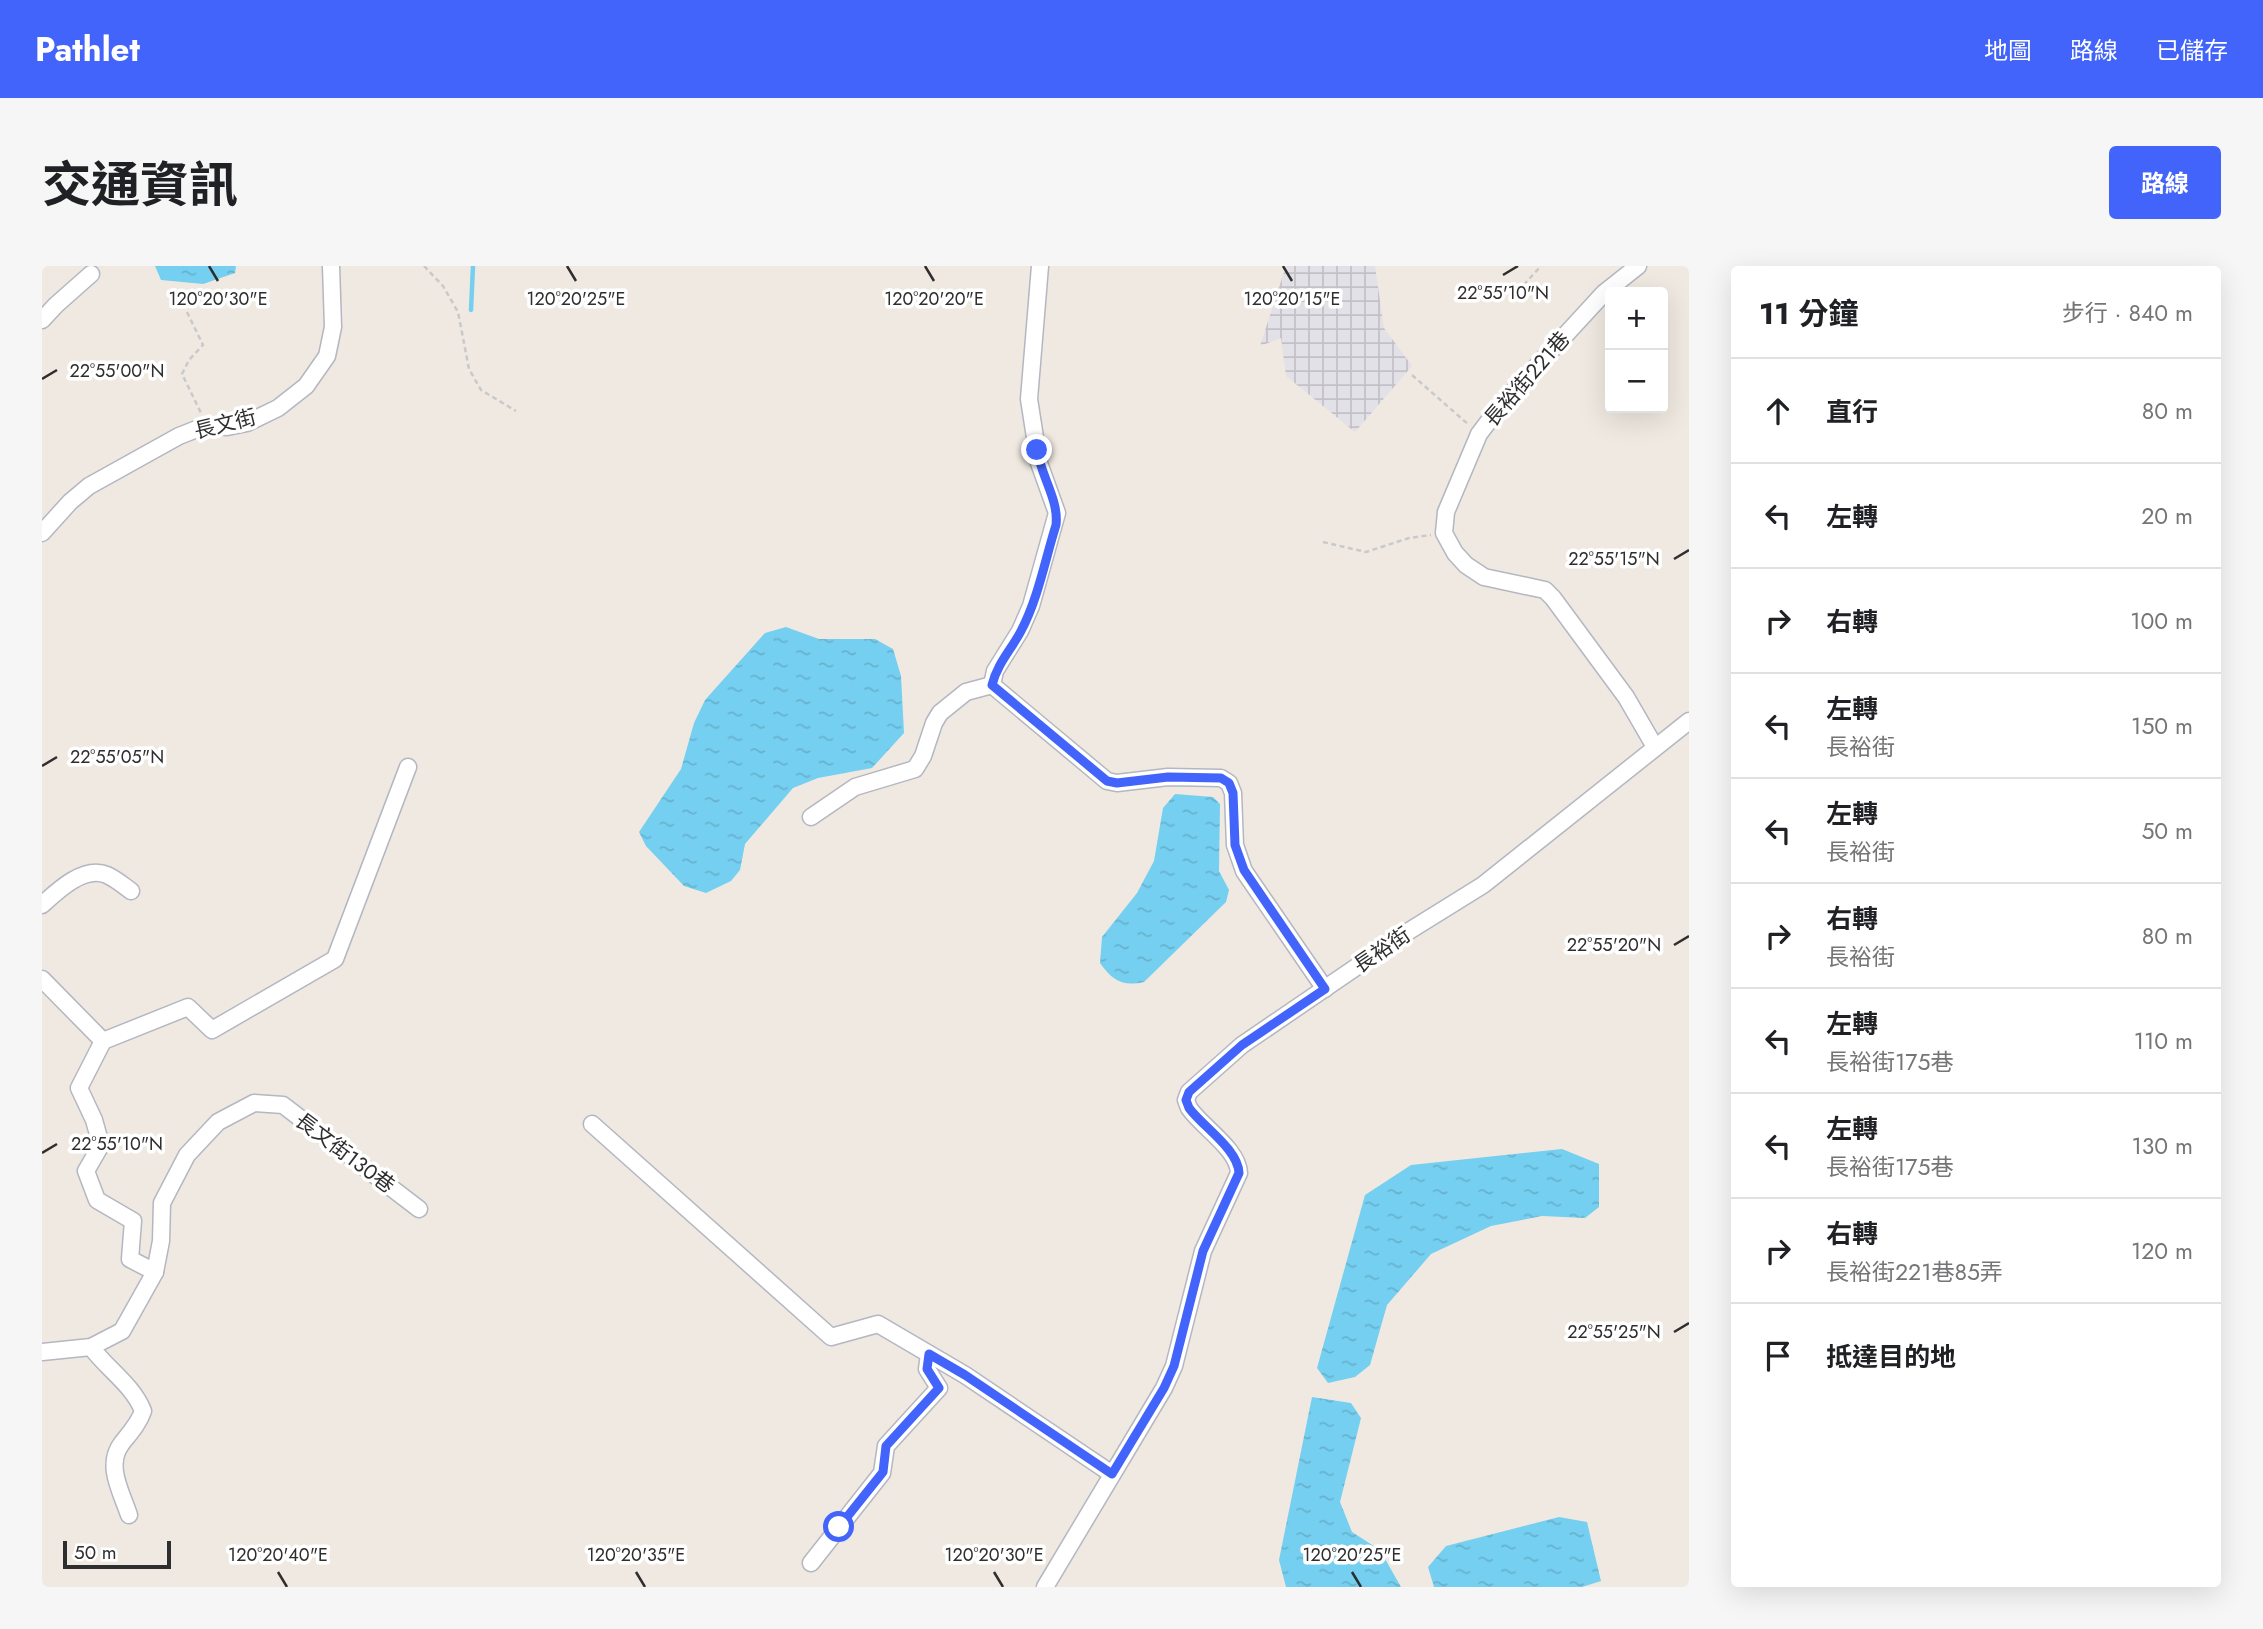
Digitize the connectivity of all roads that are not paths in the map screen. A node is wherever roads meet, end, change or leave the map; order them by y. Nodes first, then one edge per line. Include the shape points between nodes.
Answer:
1 (331, 266) edge
2 (1040, 266) edge
3 (1639, 266) edge
4 (91, 274) dead end
5 (42, 320) edge
6 (45, 522) edge
7 (992, 685) junction
8 (1689, 721) edge
9 (1655, 747) junction
10 (408, 766) dead end
11 (811, 817) dead end
12 (131, 891) dead end
13 (42, 905) edge
14 (42, 979) edge
15 (1325, 989) junction
16 (103, 1041) junction
17 (592, 1124) dead end
18 (419, 1209) dead end
19 (155, 1272) junction
20 (91, 1347) junction
21 (42, 1352) edge
22 (929, 1354) junction
23 (1112, 1474) junction
24 (129, 1515) dead end
25 (811, 1563) dead end
26 (1045, 1587) edge

1 - 6 street, 長文街 via 333,327 327,356 306,386 278,408 247,423 207,425 179,436 89,486
2 - 7 street via 1029,399 1039,463 1057,513 1056,525 1031,606 995,671
3 - 9 street, 長裕街221巷 via 1595,303 1479,434 1446,512 1444,533 1455,553 1484,577 1545,590 1553,598 1626,696
4 - 5 street
7 - 11 street via 966,692 940,713 915,769 855,787
7 - 15 street via 1107,781 1168,777 1221,778 1229,783 1238,859
8 - 9 street, 長裕街
9 - 15 street, 長裕街 via 1483,885
10 - 16 street via 335,959 212,1030 187,1007
12 - 13 street via 96,872 61,887
14 - 16 street
15 - 23 street, 長裕街 via 1242,1045 1189,1092 1189,1108 1233,1154 1239,1173 1203,1251 1174,1366
16 - 19 street via 79,1088 101,1145 86,1171 97,1200 132,1221 130,1259
17 - 22 street via 831,1337 878,1324
18 - 19 street, 長文街130巷 via 283,1105 254,1102 218,1122 187,1154 162,1203
19 - 20 street, 長文街130巷 via 122,1331
20 - 21 street, 長文街130巷
20 - 24 street via 131,1390 143,1411 113,1460
22 - 23 street
22 - 25 street via 927,1369 939,1388 886,1446 883,1472
23 - 26 street, 長裕街

